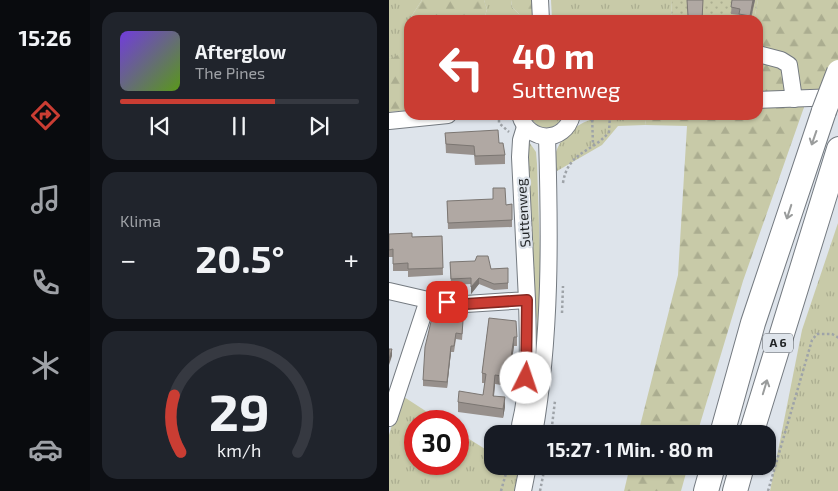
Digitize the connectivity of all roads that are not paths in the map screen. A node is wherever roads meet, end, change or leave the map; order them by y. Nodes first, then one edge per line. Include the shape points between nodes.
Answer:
1 (540, 0) edge
2 (541, 15) edge
3 (763, 55) edge
4 (838, 72) edge
5 (794, 99) junction
6 (763, 100) edge
7 (831, 104) edge
8 (404, 119) edge
9 (570, 120) edge
10 (389, 121) edge
11 (522, 128) edge
12 (547, 137) junction
13 (838, 149) edge
14 (389, 291) edge
15 (428, 300) junction
16 (527, 300) junction
17 (389, 418) edge
18 (526, 425) edge
19 (528, 425) edge
20 (725, 425) edge
21 (754, 425) edge
22 (526, 475) edge
23 (710, 475) edge
24 (739, 475) edge
25 (523, 491) edge
26 (706, 491) edge
27 (735, 491) edge

1 - 2 street
3 - 5 street via 781,60 789,66
4 - 7 highway, A 6, bridge
5 - 6 street
5 - 7 street
7 -> 20 highway, A 6 via 759,305
8 - 10 street
9 - 12 street via 558,135
11 - 12 street
11 - 16 street, Suttenweg via 520,157
12 - 19 street via 548,295 543,367
21 -> 13 highway, A 6
14 - 15 street
15 - 16 street via 466,304
15 - 17 street
16 - 18 street, Suttenweg
22 - 25 street
23 - 26 highway
24 - 27 highway

